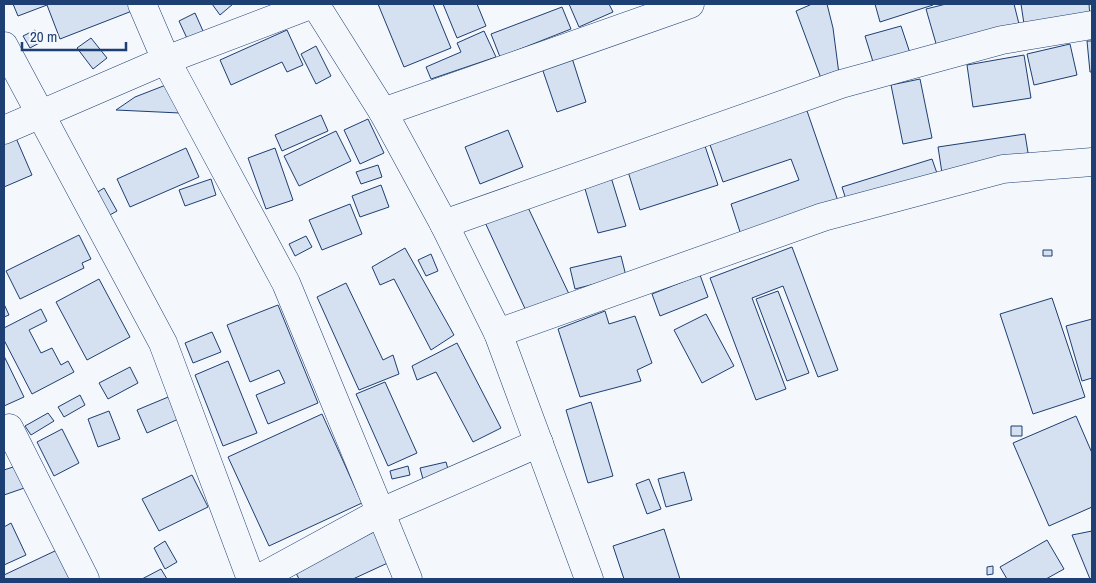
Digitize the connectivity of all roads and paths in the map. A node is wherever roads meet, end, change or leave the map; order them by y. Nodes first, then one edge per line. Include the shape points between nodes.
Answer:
1 (142, 4) edge
2 (314, 4) edge
3 (690, 4) edge
4 (1092, 25) edge
5 (4, 46) edge
6 (166, 60) junction
7 (383, 112) junction
8 (41, 115) junction
9 (4, 130) edge
10 (1092, 162) edge
11 (444, 224) junction
12 (498, 333) junction
13 (9, 428) dead end
14 (539, 443) junction
15 (379, 512) junction
16 (85, 579) edge
17 (252, 579) edge
18 (258, 579) edge
19 (408, 579) edge
20 (589, 579) edge

1 - 6 street
2 - 6 street
2 - 7 street
3 - 7 street
4 - 11 street via 1002,40 840,84
5 - 8 street
6 - 8 street
6 - 15 street via 286,283
7 - 11 street
8 - 9 street
8 - 17 street via 163,343
10 - 12 street via 1003,169 823,217
11 - 12 street
12 - 14 street
13 - 16 street
14 - 15 street
14 - 20 street
15 - 18 street
15 - 19 street

